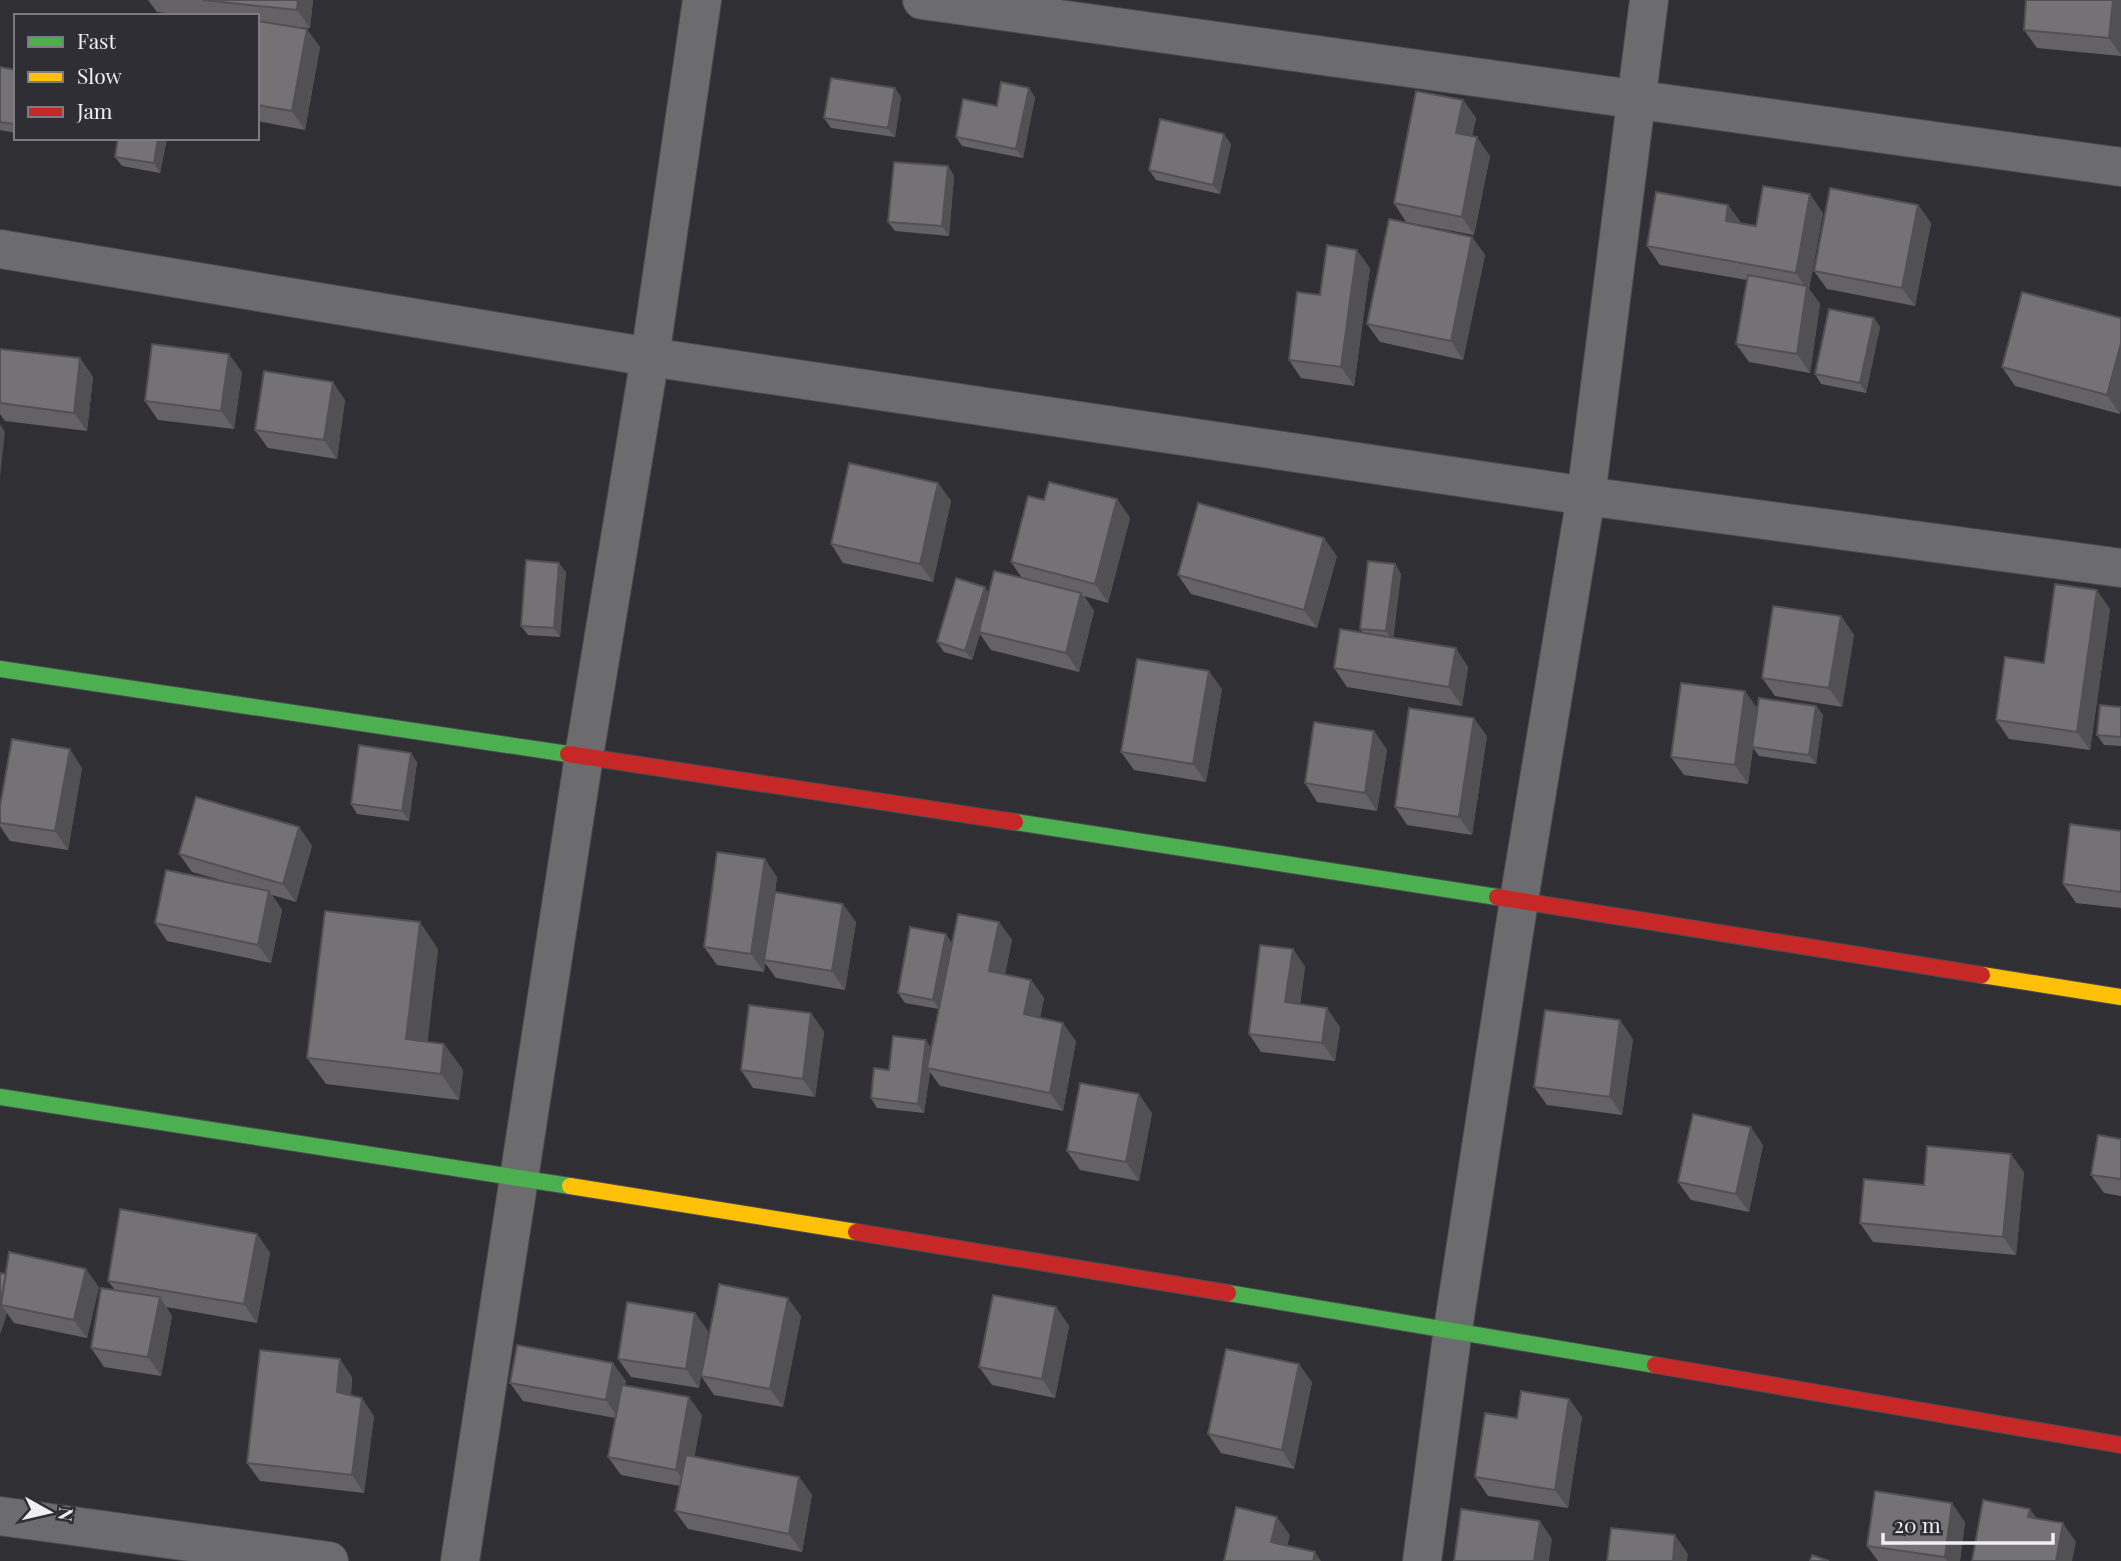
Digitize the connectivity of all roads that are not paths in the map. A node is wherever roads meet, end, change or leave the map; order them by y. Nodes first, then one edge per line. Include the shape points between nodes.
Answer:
1 (702, 0) edge
2 (922, 0) edge
3 (1648, 0) edge
4 (1636, 100) junction
5 (2121, 167) edge
6 (0, 249) edge
7 (650, 357) junction
8 (1586, 496) junction
9 (2121, 568) edge
10 (0, 670) edge
11 (584, 756) junction
12 (1519, 900) junction
13 (2121, 997) edge
14 (0, 1097) edge
15 (519, 1176) junction
16 (1453, 1329) junction
17 (2121, 1445) edge
18 (0, 1516) edge
19 (329, 1561) edge
20 (460, 1561) edge
21 (1422, 1561) edge

1 - 7 street
2 - 4 street
3 - 4 street
4 - 5 street
4 - 8 street
6 - 7 street
7 - 8 street
7 - 11 street
8 - 9 street
8 - 12 street
10 - 11 street
11 - 12 street
11 - 15 street
12 - 13 street
12 - 16 street
14 - 15 street
15 - 16 street
15 - 20 street
16 - 17 street
16 - 21 street
18 - 19 street

